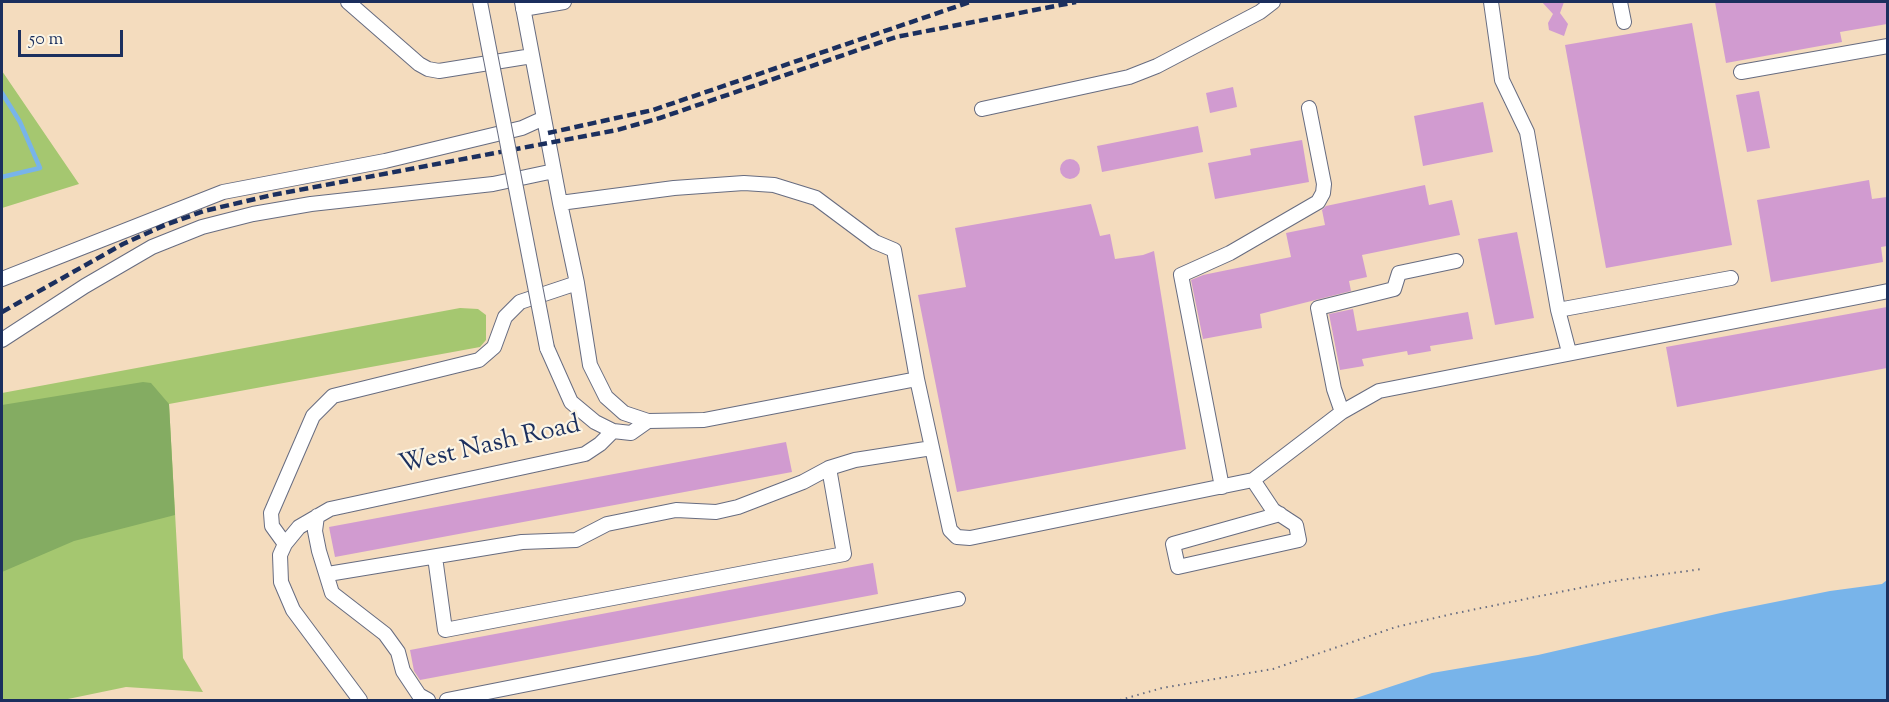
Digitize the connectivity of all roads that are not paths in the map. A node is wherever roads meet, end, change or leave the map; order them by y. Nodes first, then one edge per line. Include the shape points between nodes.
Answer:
1 (348, 2) edge
2 (480, 2) edge
3 (564, 2) edge
4 (1273, 2) edge
5 (1491, 2) edge
6 (1620, 2) edge
7 (522, 5) edge
8 (1624, 22) dead end
9 (1887, 46) edge
10 (532, 57) junction
11 (1741, 72) dead end
12 (1309, 108) dead end
13 (982, 109) dead end
14 (544, 118) junction
15 (554, 171) junction
16 (560, 203) junction
17 (1456, 261) dead end
18 (1731, 278) dead end
19 (2, 279) edge
20 (577, 283) junction
21 (1887, 291) edge
22 (1558, 310) junction
23 (2, 340) edge
24 (1569, 352) junction
25 (917, 379) junction
26 (1342, 412) junction
27 (648, 421) junction
28 (613, 431) junction
29 (932, 448) junction
30 (829, 468) junction
31 (1253, 480) junction
32 (1222, 487) junction
33 (1280, 514) junction
34 (317, 516) junction
35 (285, 544) junction
36 (435, 557) junction
37 (328, 574) junction
38 (958, 599) dead end
39 (360, 700) edge
40 (428, 700) edge
41 (447, 700) edge

1 - 10 street via 428,69 439,71
2 - 28 street, West Nash Road, bridge via 547,348 571,402
3 - 7 street
4 - 13 street via 1157,66 1129,77
5 - 22 street via 1502,80 1527,132
6 - 8 street
7 - 10 street
9 - 11 street
10 - 14 street
12 - 32 street via 1324,184 1318,202 1230,253 1181,274
14 - 15 street
14 - 19 street via 522,128 385,161 223,192
15 - 16 street
15 - 23 street via 492,184 311,204 202,228 143,253
16 - 20 street
16 - 25 street via 744,183 774,185 816,198 875,242 894,250
17 - 26 street via 1399,273 1394,289 1317,308
18 - 22 street
20 - 27 street via 590,365 606,397 624,413
20 - 35 street via 528,298 511,309 494,347 479,360 333,396 314,416 271,513 272,526
21 - 24 street
22 - 24 street
24 - 26 street via 1379,391
25 - 27 street via 705,420
25 - 29 street
26 - 31 street
27 - 28 street via 631,433
28 - 34 street, West Nash Road via 585,454 345,505
29 - 30 street
29 - 32 street via 950,530 957,537 970,538
30 - 36 street via 803,482 716,512 676,510 606,524 576,540 522,542
30 - 36 street via 844,554 445,630
31 - 32 street
31 - 33 street
33 - 33 street via 1296,525 1299,540 1178,567 1173,544
34 - 35 street, West Nash Road via 299,526
34 - 37 street via 315,531
35 - 39 street via 280,555 282,582 293,610
36 - 37 street
37 - 40 street via 332,593 385,634 398,652 403,671 419,695
38 - 41 street

